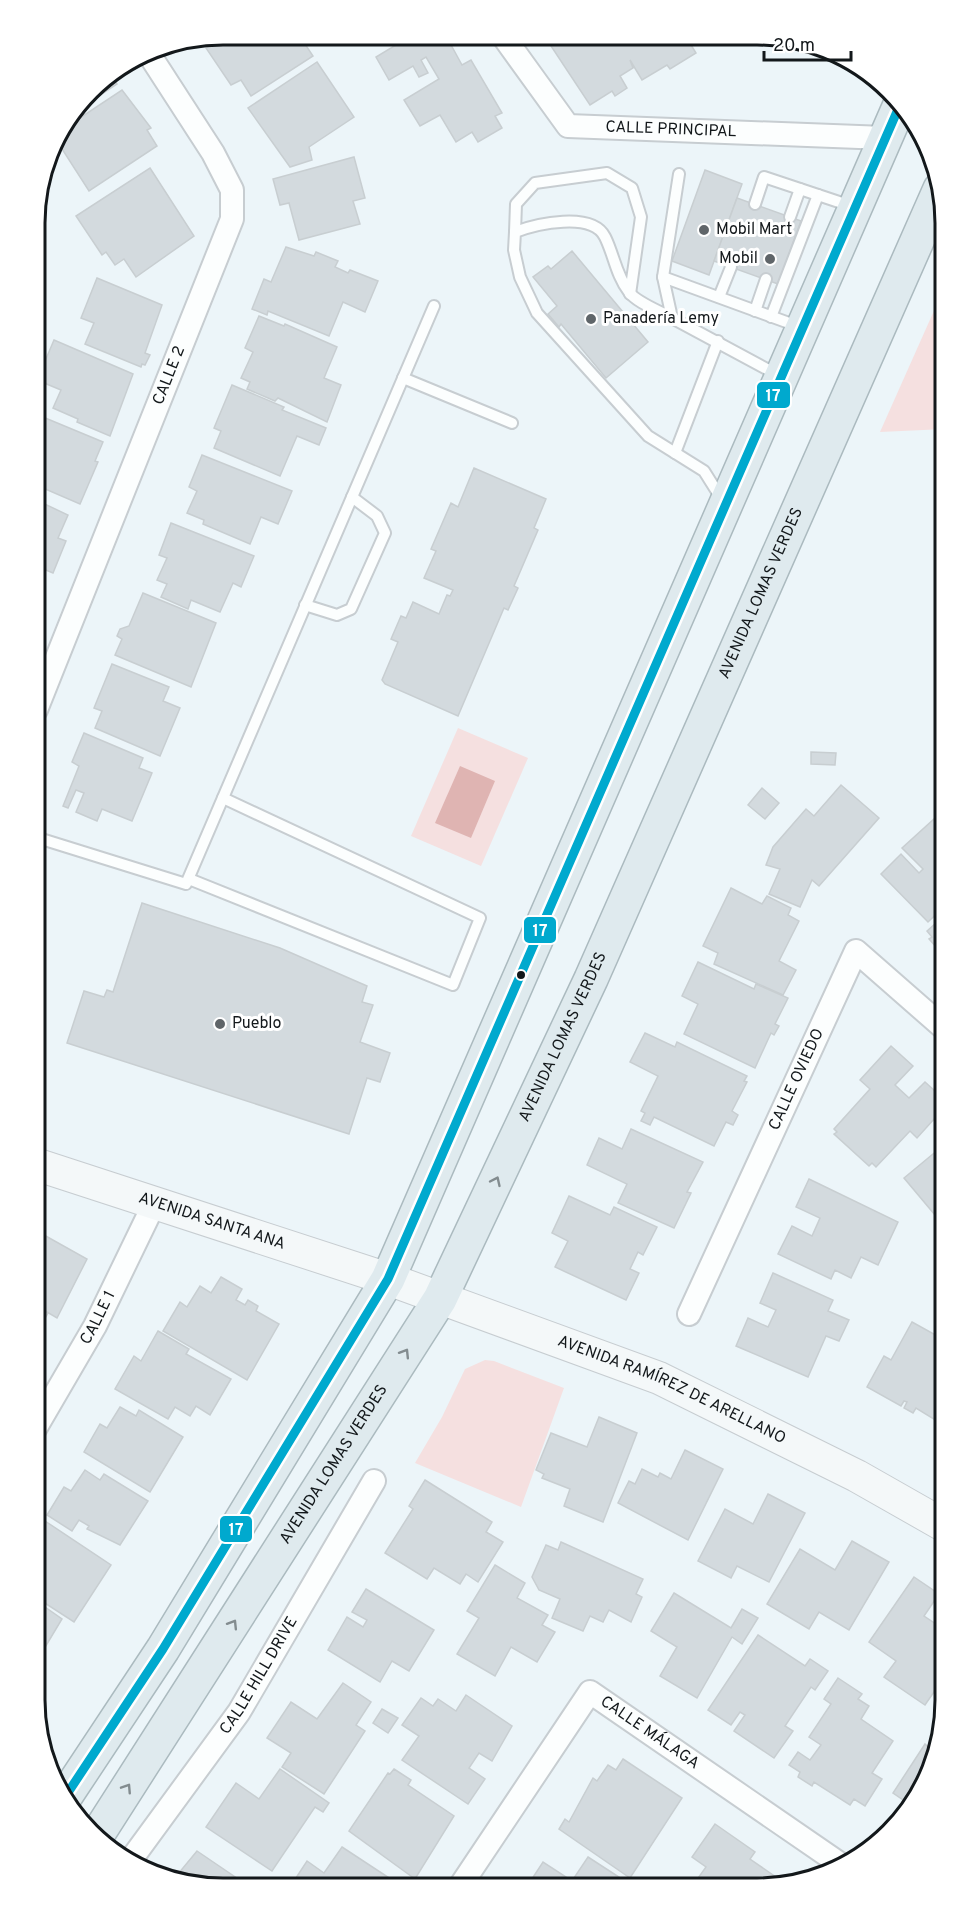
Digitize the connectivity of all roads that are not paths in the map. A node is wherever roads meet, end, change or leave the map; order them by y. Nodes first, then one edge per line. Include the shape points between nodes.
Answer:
1 (510, 45) edge
2 (152, 60) edge
3 (896, 113) edge
4 (885, 138) junction
5 (679, 174) dead end
6 (800, 189) junction
7 (818, 195) junction
8 (755, 204) dead end
9 (933, 204) edge
10 (854, 207) junction
11 (790, 218) dead end
12 (515, 232) junction
13 (731, 267) dead end
14 (663, 277) junction
15 (766, 279) dead end
16 (630, 294) junction
17 (719, 297) junction
18 (434, 306) dead end
19 (755, 311) junction
20 (771, 317) junction
21 (672, 318) junction
22 (802, 328) junction
23 (718, 342) junction
24 (781, 376) junction
25 (403, 378) junction
26 (512, 423) dead end
27 (675, 453) junction
28 (352, 497) junction
29 (726, 505) junction
30 (305, 605) junction
31 (45, 687) edge
32 (223, 798) junction
33 (45, 840) edge
34 (189, 879) junction
35 (935, 1020) edge
36 (45, 1167) edge
37 (154, 1203) junction
38 (388, 1279) junction
39 (440, 1299) junction
40 (689, 1314) dead end
41 (45, 1412) edge
42 (374, 1481) dead end
43 (935, 1520) edge
44 (70, 1790) edge
45 (101, 1829) edge
46 (135, 1854) edge
47 (835, 1860) edge
48 (466, 1878) edge

1 - 4 street, CALLE PRINCIPAL via 568,126
2 - 31 street, CALLE 2 via 232,190 232,219
3 - 4 highway
4 - 10 highway
5 - 14 lane
6 - 7 lane
6 - 8 lane via 764,177
6 - 11 lane
7 - 10 lane
7 - 20 lane
39 -> 9 highway, AVENIDA LOMAS VERDES via 591,979
10 - 22 highway
12 - 16 lane via 535,225 585,222 604,235 612,262
12 - 16 lane via 516,204 535,183 607,173 632,188 641,217
12 - 27 lane via 520,277 537,314 648,436
13 - 17 lane
14 - 17 lane
14 - 21 lane
15 - 19 lane
16 - 21 lane
17 - 19 lane
18 - 25 lane
19 - 20 lane
20 - 22 lane
21 - 23 lane
22 - 24 highway
23 - 24 lane
23 - 27 lane
24 - 29 highway
25 - 26 lane
25 - 28 lane
27 - 29 lane via 704,471
28 - 30 lane
28 - 30 lane via 377,516 385,533 351,609 337,615
29 - 38 highway
30 - 32 lane
32 - 34 lane
32 - 34 lane via 480,918 453,984
33 - 34 lane via 186,884
35 - 40 street, CALLE OVIEDO via 856,951
36 - 37 street, AVENIDA SANTA ANA
37 - 38 street, AVENIDA SANTA ANA
37 - 41 street, CALLE 1 via 95,1326
38 - 39 street, AVENIDA RAMÍREZ DE ARELLANO
38 - 44 highway via 163,1649
39 - 43 street, AVENIDA RAMÍREZ DE ARELLANO via 659,1378 857,1476
45 -> 39 highway, AVENIDA LOMAS VERDES
42 - 46 street, CALLE HILL DRIVE via 239,1712
47 - 48 street, CALLE MÁLAGA via 590,1692

